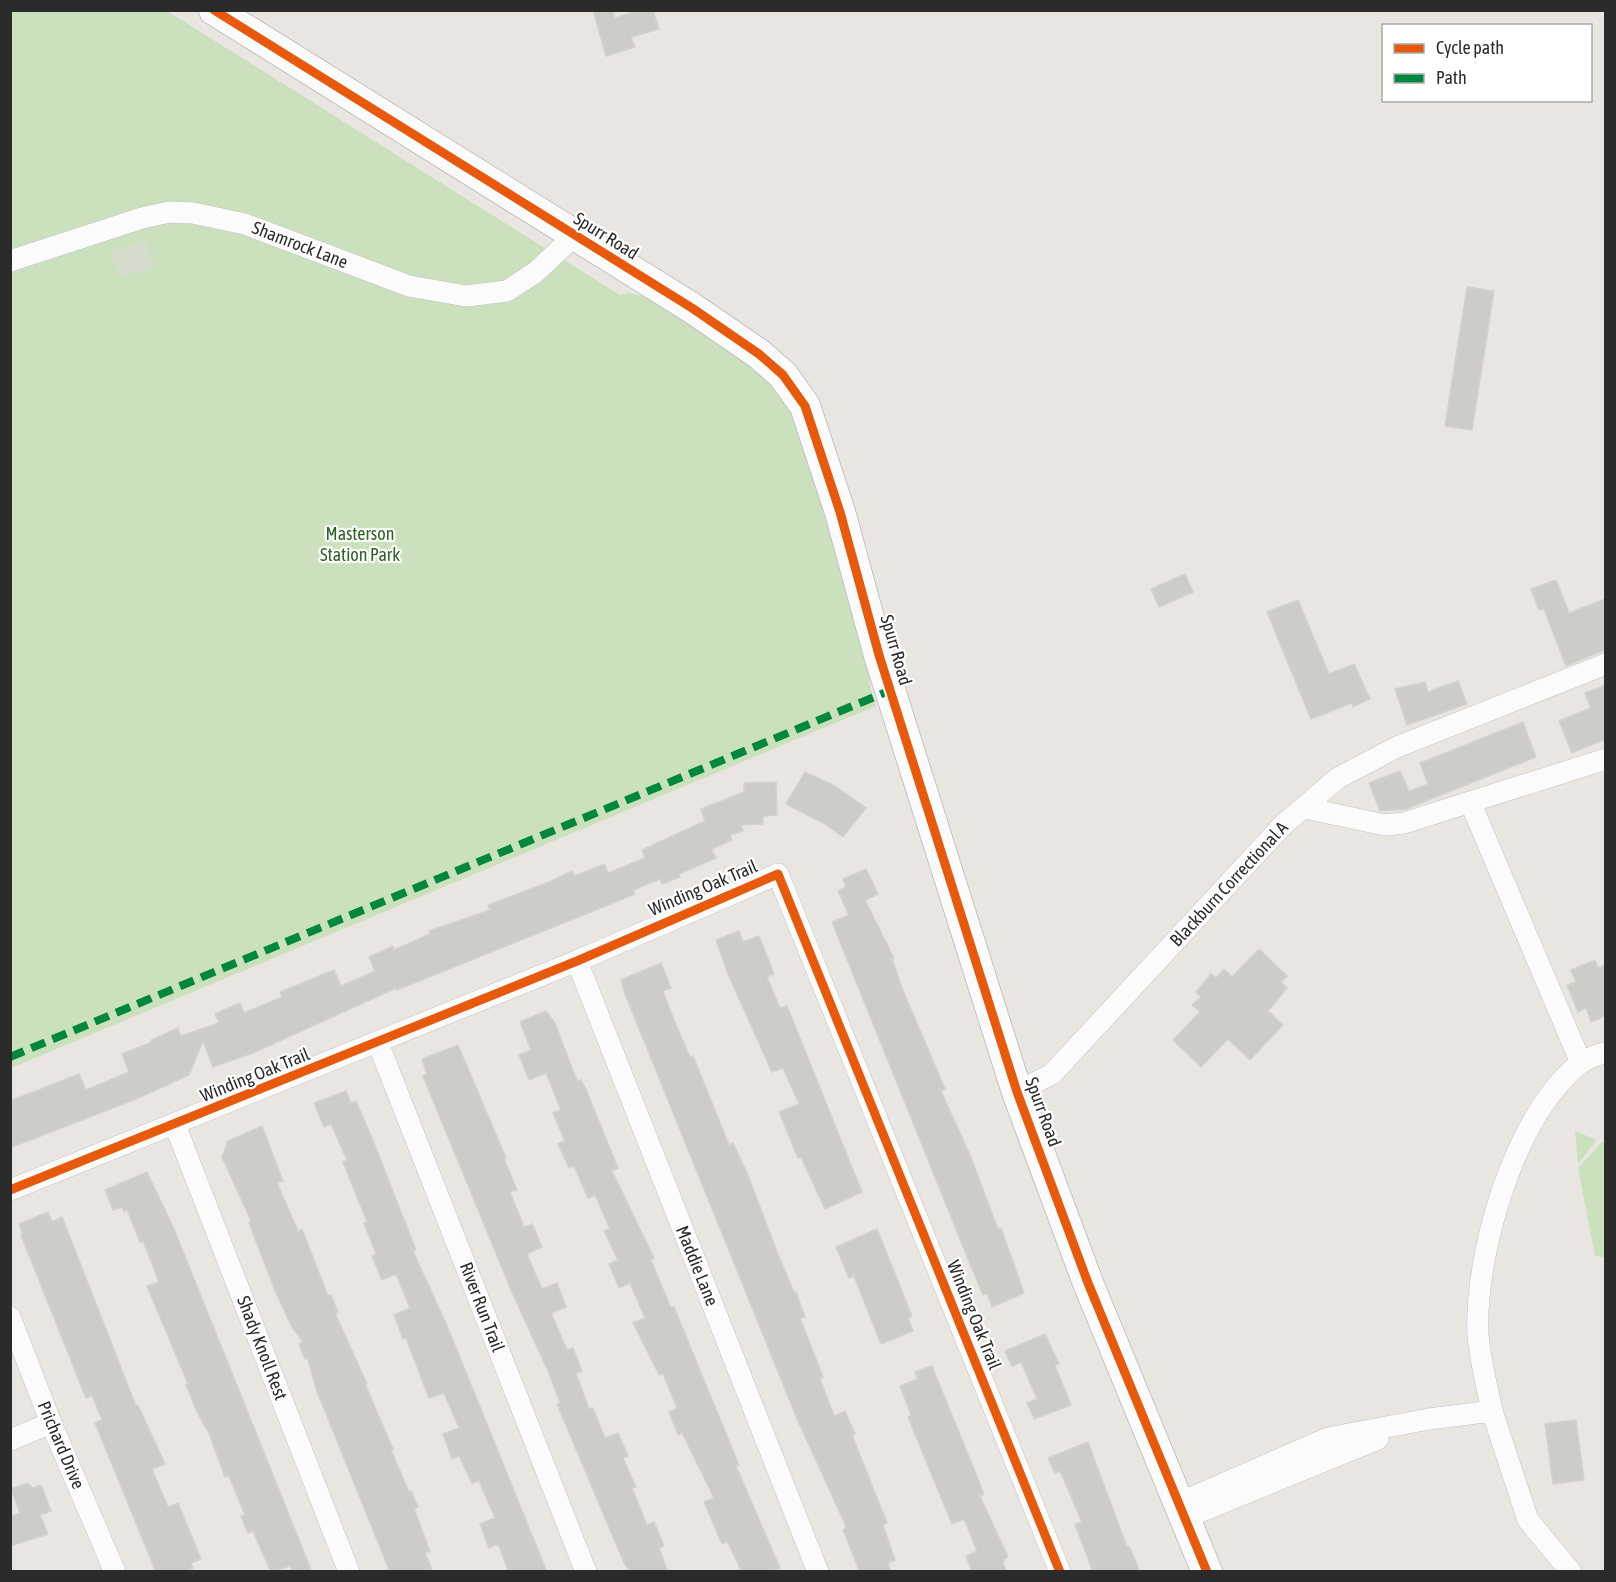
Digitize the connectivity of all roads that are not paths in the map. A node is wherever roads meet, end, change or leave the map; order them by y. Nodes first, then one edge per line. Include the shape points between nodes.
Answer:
1 (214, 10) edge
2 (574, 236) junction
3 (10, 261) edge
4 (1605, 664) edge
5 (1605, 759) edge
6 (1471, 804) junction
7 (1305, 808) junction
8 (577, 961) junction
9 (378, 1043) junction
10 (1605, 1052) edge
11 (1581, 1063) junction
12 (1017, 1092) junction
13 (175, 1125) junction
14 (10, 1190) edge
15 (10, 1317) edge
16 (1492, 1411) junction
17 (51, 1423) junction
18 (10, 1440) edge
19 (1182, 1510) junction
20 (115, 1572) edge
21 (349, 1572) edge
22 (586, 1572) edge
23 (818, 1572) edge
24 (1060, 1572) edge
25 (1207, 1572) edge
26 (1571, 1572) edge

1 - 2 street, Spurr Road
2 - 3 street, Shamrock Lane via 536,272 507,291 466,296 409,286 245,224 193,213 169,212 142,218
2 - 12 street, Spurr Road via 759,354 783,375 805,406
4 - 7 street, Blackburn Correctional A via 1397,747 1338,778
5 - 6 street
6 - 7 street via 1385,825
6 - 11 street
7 - 12 street, Blackburn Correctional A via 1283,825 1052,1074
8 - 9 street, Winding Oak Trail
8 - 23 street, Maddie Lane
8 - 24 street, Winding Oak Trail via 778,874
9 - 13 street, Winding Oak Trail
9 - 22 street, River Run Trail
10 - 11 street
11 - 16 street via 1553,1094 1525,1139 1511,1167 1486,1246 1478,1336
12 - 19 street, Spurr Road via 1088,1283
13 - 14 street, Winding Oak Trail
13 - 21 street, Shady Knoll Rest
15 - 17 street, Prichard Drive
16 - 19 street via 1329,1438
16 - 26 street via 1528,1520
17 - 18 street
17 - 20 street, Prichard Drive
19 - 25 street, Spurr Road

